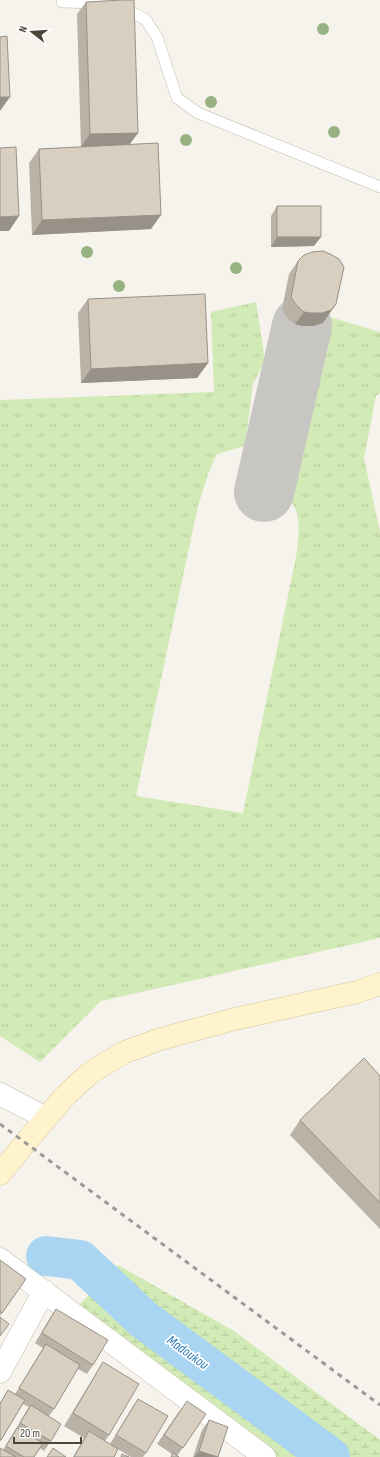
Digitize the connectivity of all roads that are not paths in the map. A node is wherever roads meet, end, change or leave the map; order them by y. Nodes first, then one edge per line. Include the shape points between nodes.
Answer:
1 (62, 2) dead end
2 (380, 187) edge
3 (380, 984) edge
4 (357, 992) junction
5 (380, 992) edge
6 (0, 1094) edge
7 (46, 1118) junction
8 (0, 1174) edge
9 (0, 1259) edge
10 (44, 1291) junction
11 (0, 1372) edge
12 (265, 1457) edge

1 - 2 lane via 113,3 145,19 157,37 177,98 198,113
3 - 4 main road
4 - 5 main road
4 - 7 main road via 235,1019 157,1040 123,1053 90,1074 66,1095
6 - 7 street
7 - 8 main road
9 - 10 street
10 - 11 street
10 - 12 street

